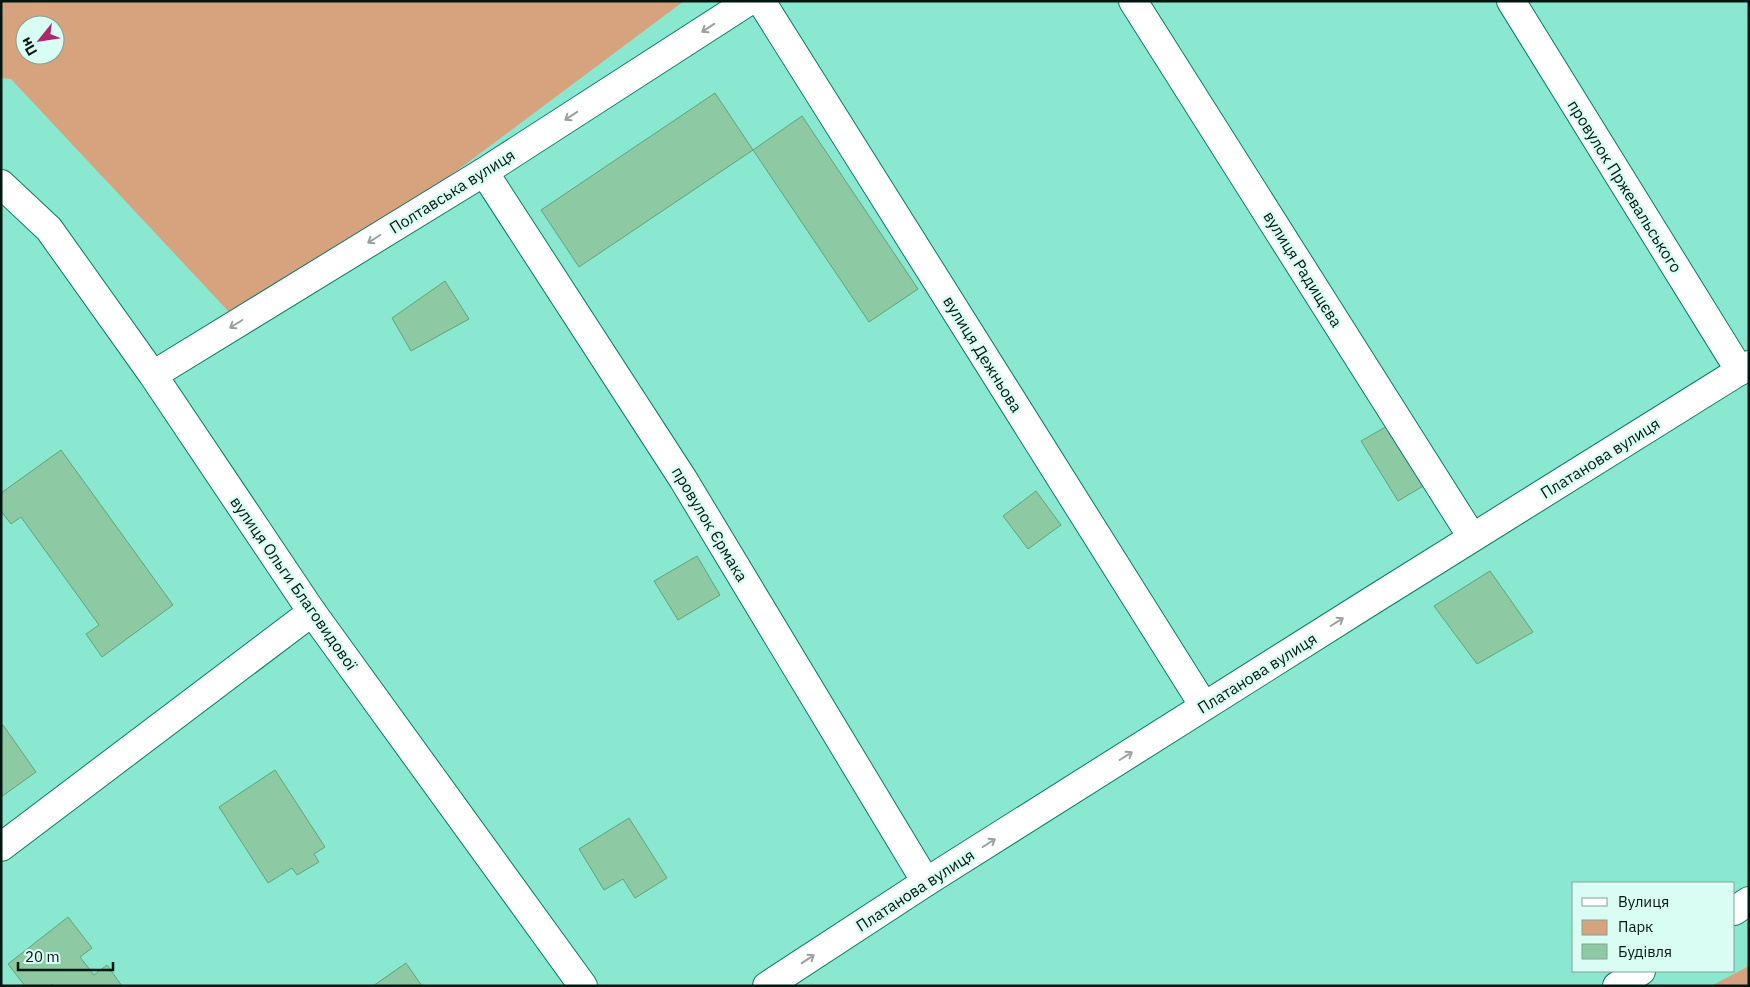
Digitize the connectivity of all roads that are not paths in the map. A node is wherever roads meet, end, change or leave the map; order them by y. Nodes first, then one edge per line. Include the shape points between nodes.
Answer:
1 (748, 1) edge
2 (762, 1) edge
3 (1133, 1) edge
4 (1510, 1) edge
5 (484, 172) junction
6 (1, 184) edge
7 (1744, 368) edge
8 (153, 375) junction
9 (1472, 537) junction
10 (312, 612) junction
11 (1204, 706) junction
12 (1, 846) edge
13 (926, 882) junction
14 (1749, 901) edge
15 (1735, 910) edge
16 (1639, 972) edge
17 (584, 986) edge
18 (768, 986) edge
19 (1617, 986) edge

1 -> 5 street, Полтавська вулиця
2 - 11 street, вулиця Дежньова
3 - 9 street, вулиця Радищєва
4 - 7 street, провулок Пржевальського
5 -> 8 street, Полтавська вулиця
5 - 13 street, провулок Єрмака via 683,479
6 - 8 street, вулиця Ольги Благовидової via 49,229
7 - 9 street, Платанова вулиця
8 - 10 street, вулиця Ольги Благовидової
11 -> 9 street, Платанова вулиця
10 - 12 street
10 - 17 street, вулиця Ольги Благовидової
13 -> 11 street, Платанова вулиця
18 -> 13 street, Платанова вулиця
14 - 15 street
16 - 19 street

